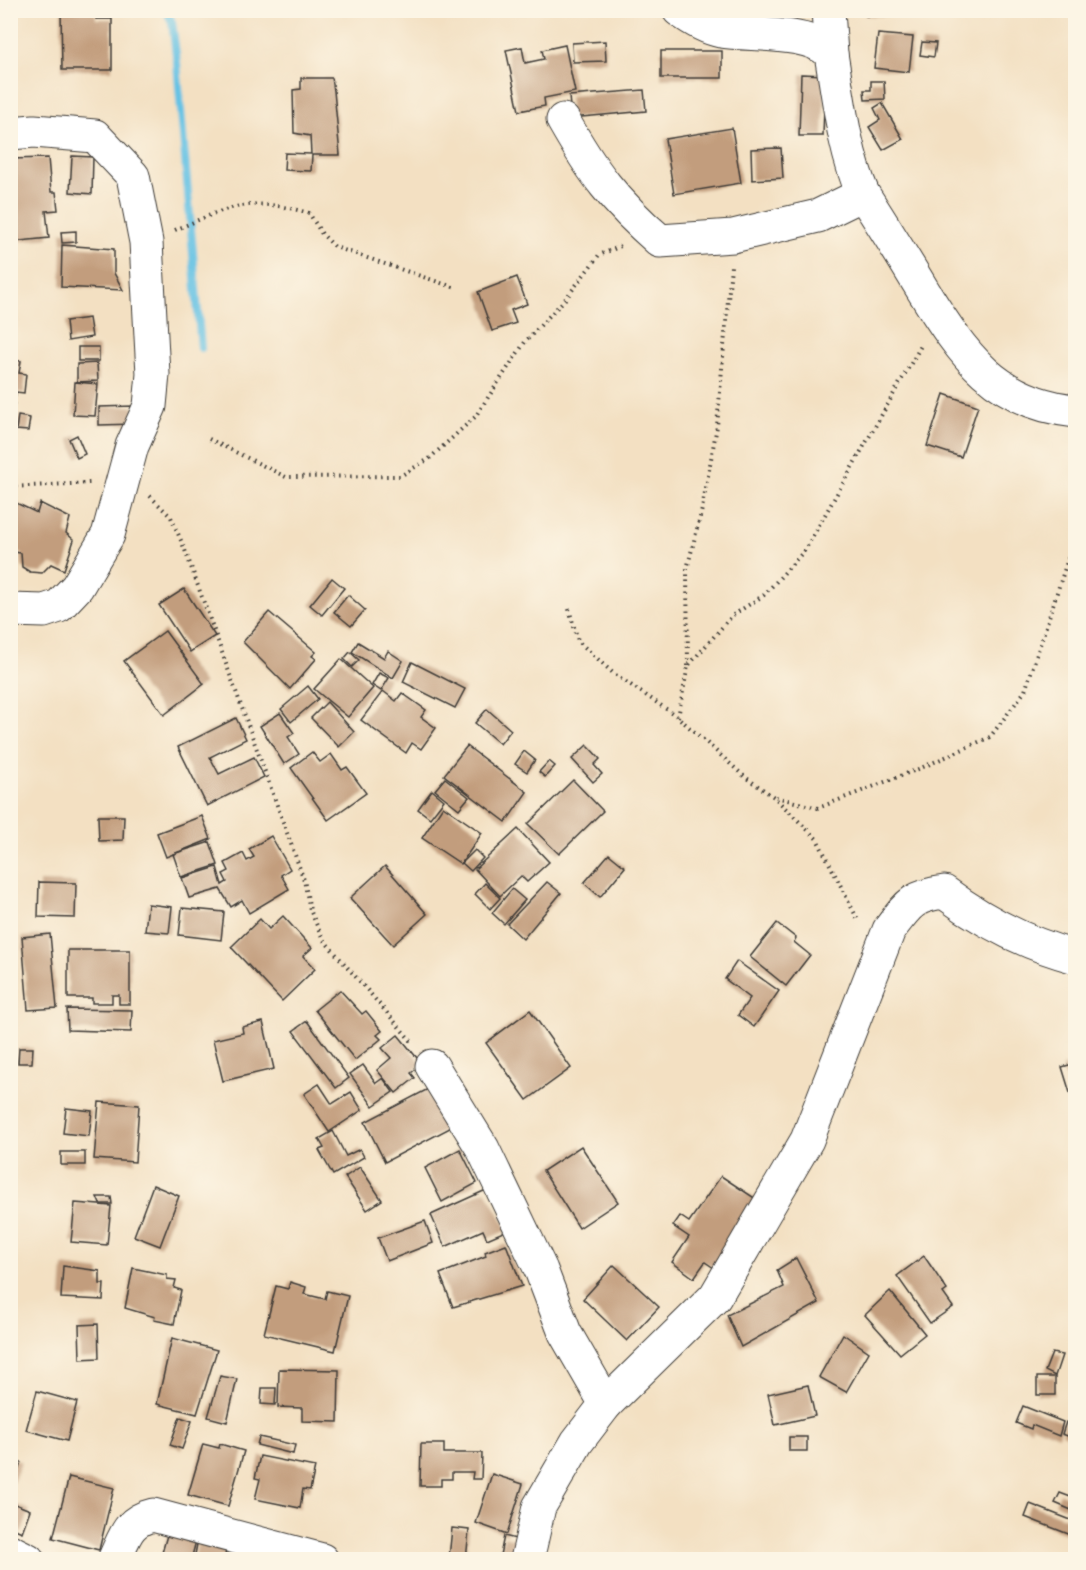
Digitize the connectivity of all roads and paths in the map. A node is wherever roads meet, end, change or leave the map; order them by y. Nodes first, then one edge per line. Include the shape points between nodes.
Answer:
1 (679, 10) edge
2 (828, 10) edge
3 (831, 54) junction
4 (563, 120) dead end
5 (10, 133) edge
6 (863, 194) junction
7 (733, 236) junction
8 (660, 241) junction
9 (146, 242) junction
10 (456, 288) dead end
11 (939, 315) junction
12 (1076, 411) edge
13 (208, 439) dead end
14 (122, 485) junction
15 (10, 487) edge
16 (1076, 534) edge
17 (569, 609) dead end
18 (10, 610) edge
19 (688, 666) junction
20 (678, 717) junction
21 (774, 797) junction
22 (1076, 957) edge
23 (877, 961) junction
24 (432, 1066) joint
25 (606, 1404) junction
26 (10, 1551) edge
27 (28, 1560) edge
28 (114, 1560) edge
29 (322, 1560) edge
30 (527, 1560) edge

1 - 3 street via 718,30 802,39 824,45
2 - 3 street
3 - 6 street via 845,134
4 - 8 street via 603,185 624,210
5 - 9 street via 95,136 133,176
6 - 7 street via 818,216
6 - 11 street
7 - 8 street
7 - 19 path via 717,426 687,569
8 - 13 path via 623,244 599,255 525,342 475,417 429,459 400,476 286,477
9 - 10 path via 218,212 249,203 276,204 309,213 335,247
9 - 14 street via 153,374 150,406 132,446
11 - 12 street via 957,344 994,382 1022,399
11 - 19 path via 805,550 764,595 733,615
14 - 15 path via 75,482
14 - 18 street via 108,535 77,587 58,606 44,611
14 - 24 path via 149,495 171,517 304,880 309,910 323,939
16 - 21 path via 1025,691 990,737 818,808
17 - 20 path via 578,641 613,673
19 - 20 path
20 - 21 path via 745,777
21 - 23 path via 817,839
22 - 23 street via 1039,947 972,914 944,892 922,895 910,902 889,930
23 - 25 street via 807,1140 715,1297
24 - 25 street via 483,1149 541,1270 565,1333
25 - 30 street via 577,1442 539,1507
26 - 27 street
28 - 29 street via 128,1529 137,1519 153,1515

